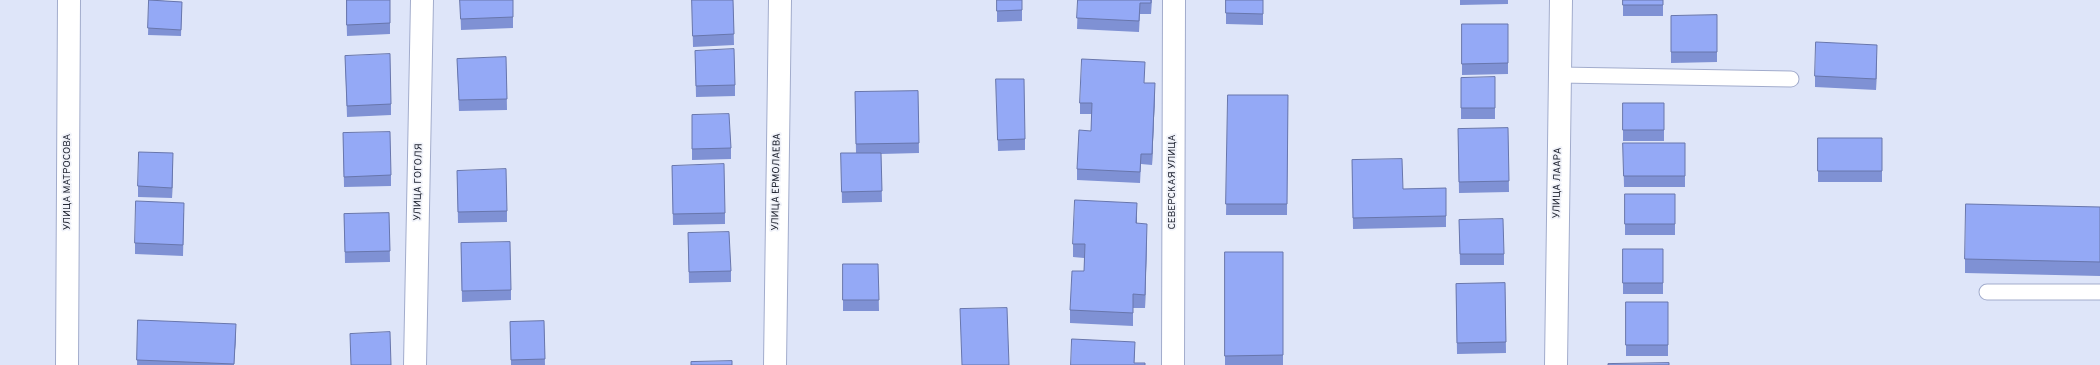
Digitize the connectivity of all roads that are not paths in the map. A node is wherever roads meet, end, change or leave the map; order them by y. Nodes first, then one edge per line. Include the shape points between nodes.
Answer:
1 (69, 0) edge
2 (422, 0) edge
3 (780, 0) edge
4 (1174, 0) edge
5 (1560, 0) edge
6 (1560, 75) junction
7 (1791, 79) dead end
8 (1987, 292) dead end
9 (2100, 292) edge
10 (67, 365) edge
11 (415, 365) edge
12 (775, 365) edge
13 (1172, 365) edge
14 (1556, 365) edge

1 - 10 street, УЛИЦА МАТРОСОВА
2 - 11 street, УЛИЦА ГОГОЛЯ
3 - 12 street, УЛИЦА ЕРМОЛАЕВА
4 - 13 street, СЕВЕРСКАЯ УЛИЦА
5 - 6 street, УЛИЦА ЛААРА
6 - 7 lane
6 - 14 street, УЛИЦА ЛААРА
8 - 9 lane

